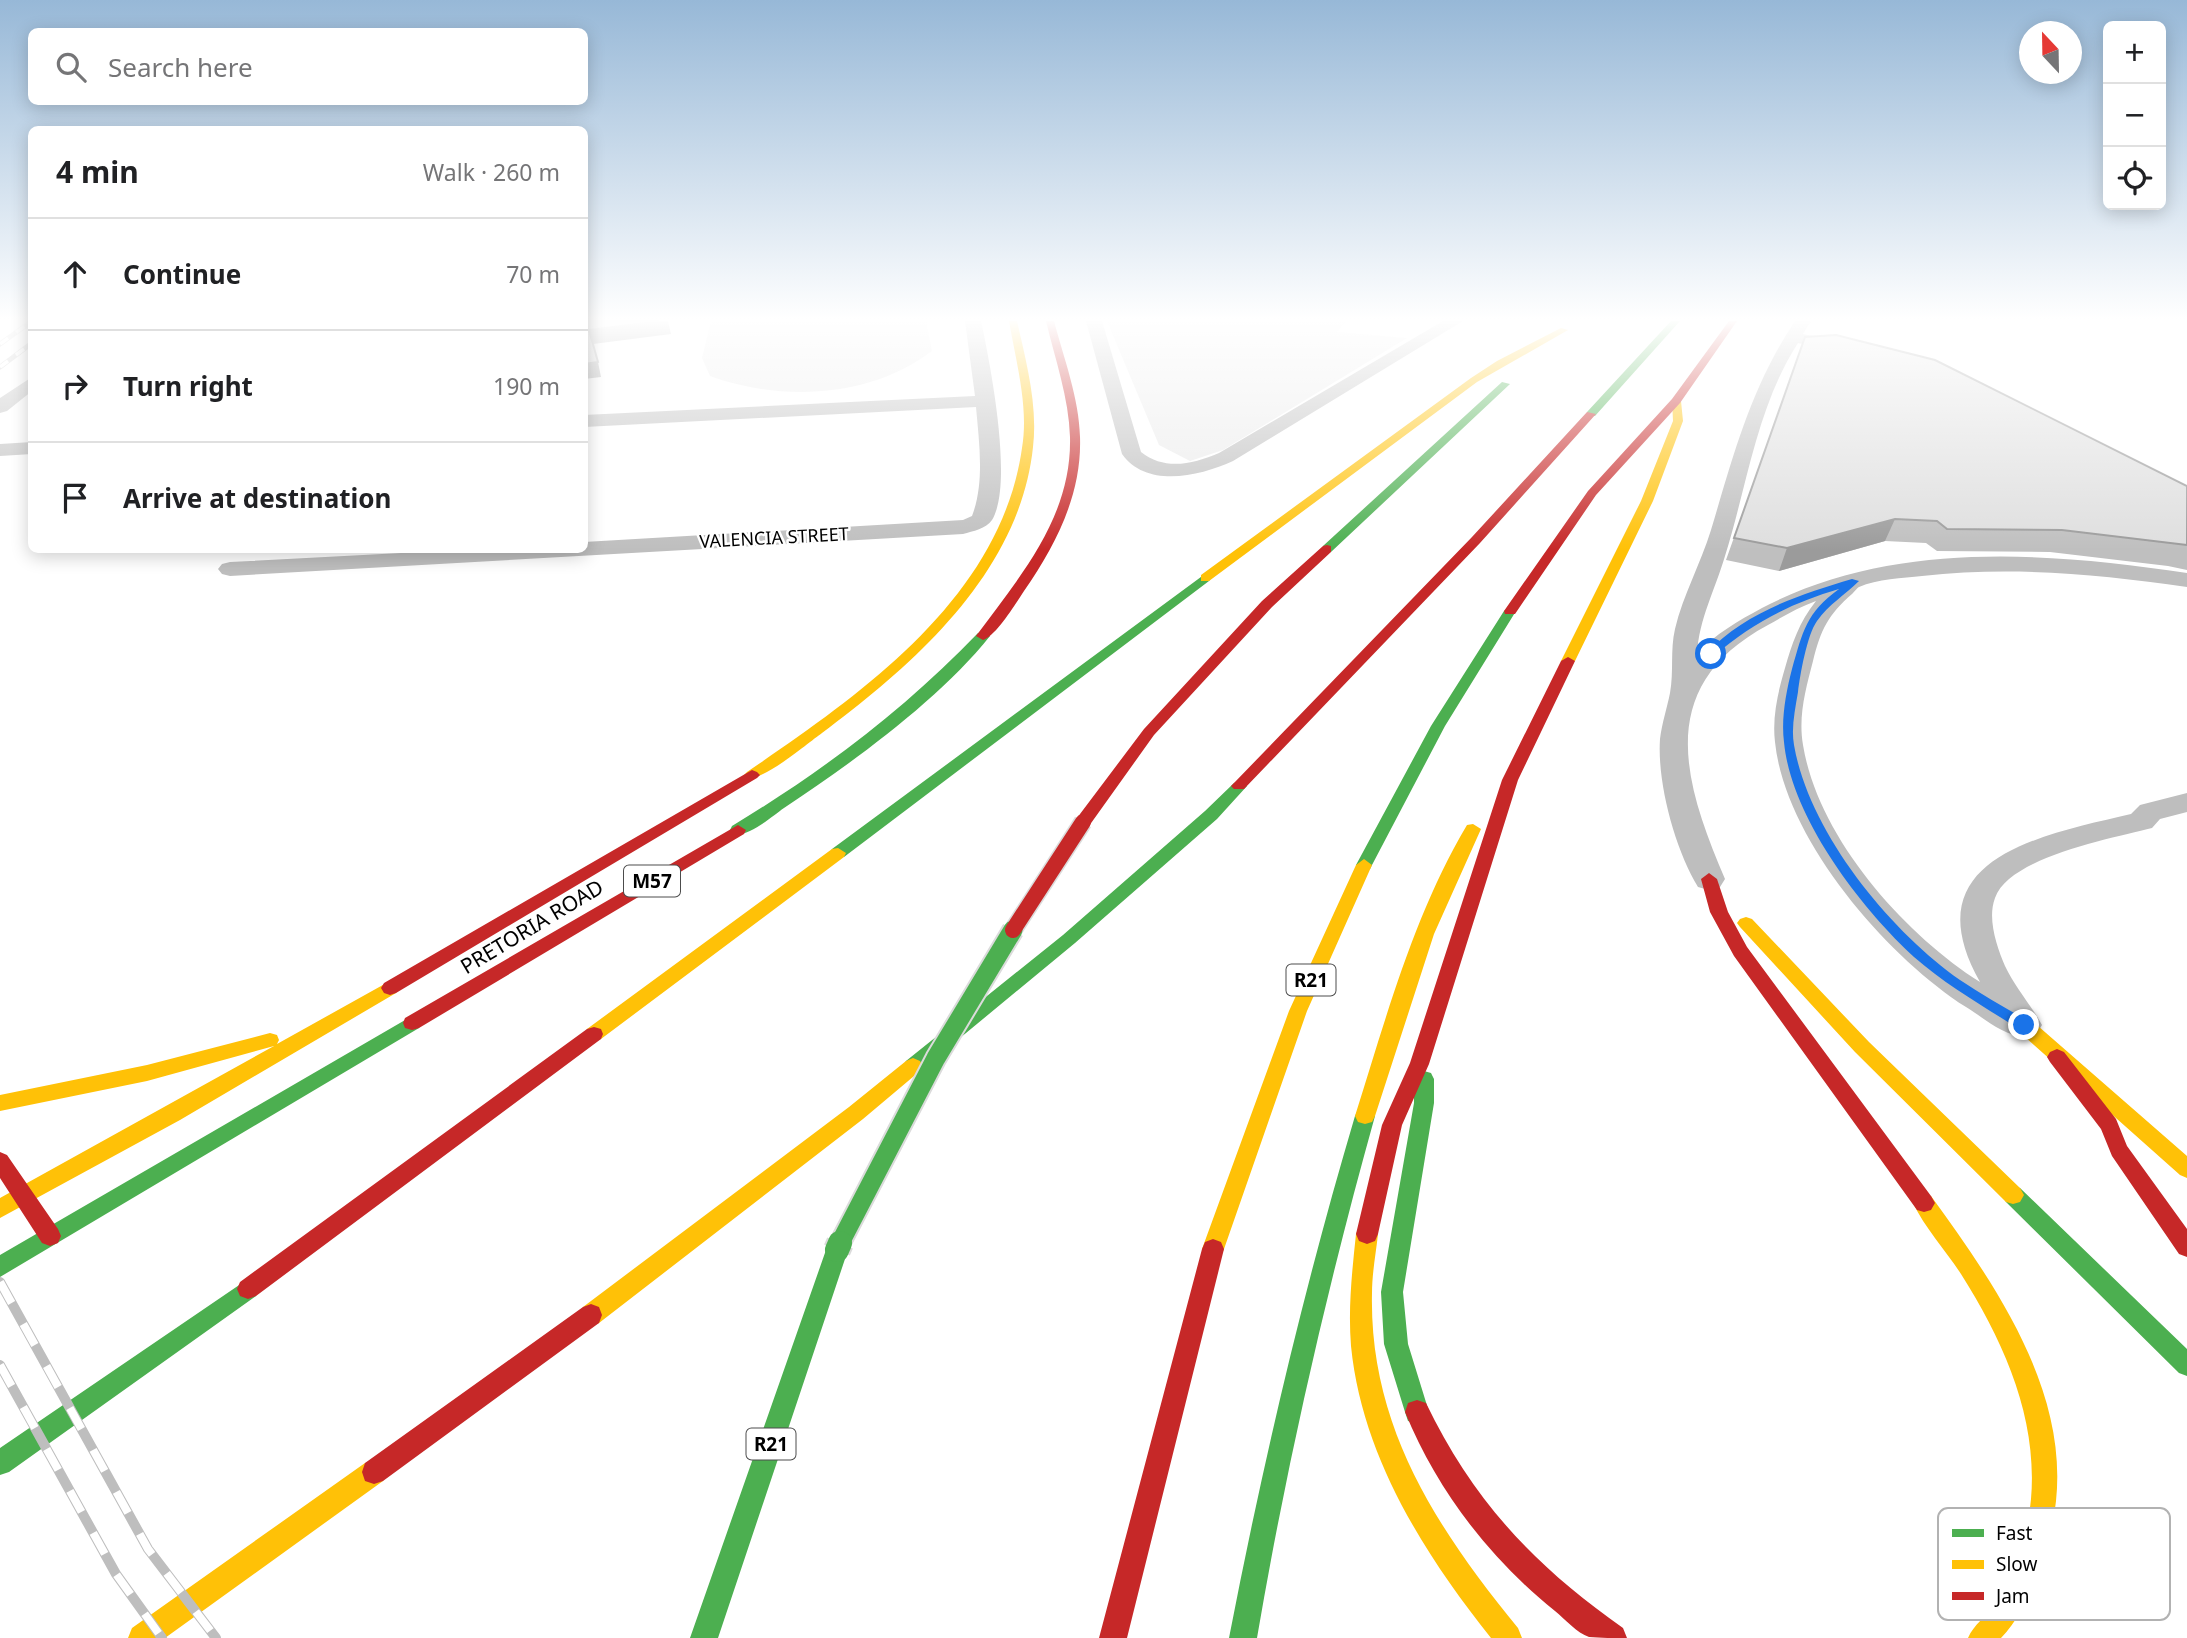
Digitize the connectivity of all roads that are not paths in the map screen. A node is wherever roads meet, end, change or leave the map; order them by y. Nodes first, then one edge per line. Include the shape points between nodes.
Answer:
1 (983, 397) edge
2 (1026, 397) edge
3 (1068, 397) edge
4 (1116, 397) edge
5 (1325, 397) edge
6 (1450, 397) edge
7 (1491, 397) edge
8 (1606, 397) edge
9 (1679, 397) edge
10 (1763, 397) edge
11 (983, 401) junction
12 (1676, 401) junction
13 (588, 421) edge
14 (28, 448) edge
15 (0, 450) edge
16 (588, 549) edge
17 (518, 553) edge
18 (230, 569) dead end
19 (1862, 580) junction
20 (2187, 580) edge
21 (2187, 600) edge
22 (1684, 692) junction
23 (1510, 780) junction
24 (2187, 802) edge
25 (1709, 879) junction
26 (346, 1014) junction
27 (2024, 1025) junction
28 (2057, 1057) junction
29 (1419, 1064) junction
30 (0, 1103) edge
31 (0, 1161) edge
32 (2187, 1169) edge
33 (25, 1196) junction
34 (0, 1209) edge
35 (50, 1236) junction
36 (2187, 1247) edge
37 (0, 1267) edge
38 (2187, 1368) edge
39 (0, 1463) edge
40 (2042, 1508) edge
41 (1999, 1620) edge
42 (142, 1638) edge
43 (704, 1638) edge
44 (1113, 1638) edge
45 (1243, 1638) edge
46 (1508, 1638) edge
47 (1613, 1638) edge
48 (1982, 1638) edge

1 - 11 street
2 - 26 main road, PRETORIA ROAD / M57 via 1029,455 1006,526 973,582 898,664 818,732 766,766
3 - 35 main road, PRETORIA ROAD / M57 via 1075,455 1060,522 1000,618 935,687 845,761 778,806
4 - 5 street via 1132,454 1145,464 1166,469 1214,463
6 - 39 main road via 281,1266
7 - 43 main road, R21, bridge via 1267,604 1149,732 1021,916 936,1058 837,1250
8 - 42 main road via 1211,815 1069,939 856,1113 543,1351
9 - 12 main road, R21
10 - 22 street via 1688,627
11 - 13 street
11 - 16 street, VALENCIA STREET via 989,436 988,488 982,517 962,527
12 - 23 main road via 1678,421 1647,501
12 - 44 main road, R21 via 1592,494 1503,621 1438,726 1362,868 1298,1011 1209,1259
14 - 15 street
17 - 18 street
19 - 20 street via 1937,568 1989,566 2075,566
19 - 21 street via 1947,576 2057,581
19 - 22 street via 1796,599 1734,634 1711,654
19 - 27 street via 1828,601 1810,623 1794,680 1789,746 1804,801 1841,862 1881,915 1918,953 1955,983
22 - 25 street via 1675,731 1681,807
23 - 29 main road
23 - 45 main road via 1483,811 1461,849 1357,1136 1313,1299
24 - 27 street via 2150,811 2141,821 2031,850 1994,872 1980,891 1975,916 1979,940 2002,994
25 - 38 main road via 1852,1037
25 - 40 main road via 1719,912 1740,951 1968,1263 2007,1331 2029,1388 2043,1447
26 - 30 main road via 209,1058
26 - 33 main road, PRETORIA ROAD / M57
27 - 28 main road
28 - 32 main road
28 - 36 main road via 2109,1125 2119,1150
29 - 46 main road via 1397,1107 1371,1217 1360,1314 1365,1371 1374,1410 1399,1475 1432,1536
29 - 47 main road via 1423,1103 1392,1290 1394,1332 1417,1416 1461,1496 1491,1532 1530,1574
31 - 33 main road
33 - 34 main road, PRETORIA ROAD / M57
33 - 35 main road
35 - 37 main road, PRETORIA ROAD / M57
41 - 48 main road

